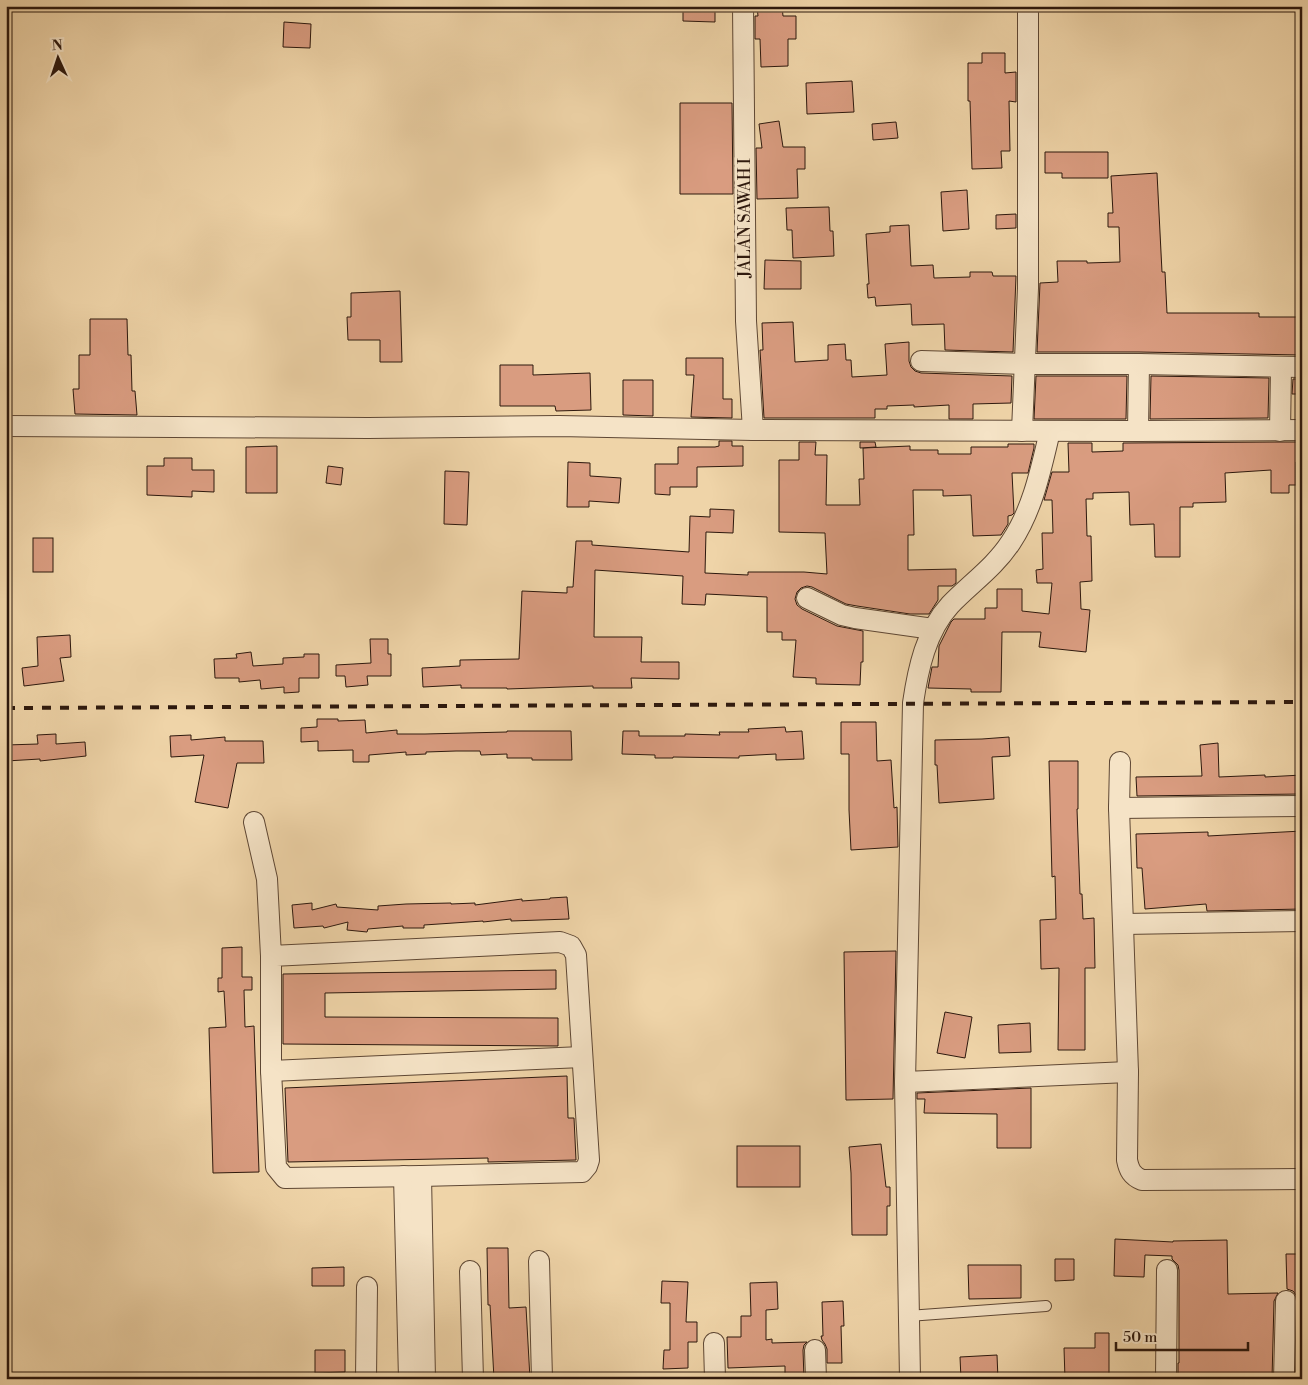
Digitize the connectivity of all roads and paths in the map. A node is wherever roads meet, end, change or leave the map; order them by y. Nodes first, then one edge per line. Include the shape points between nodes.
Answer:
1 (743, 6) edge
2 (1028, 6) edge
3 (921, 361) dead end
4 (1026, 364) junction
5 (1139, 364) junction
6 (1302, 367) edge
7 (1280, 368) junction
8 (6, 426) edge
9 (752, 430) junction
10 (1302, 430) edge
11 (1022, 431) junction
12 (1050, 431) junction
13 (1280, 431) junction
14 (1138, 432) junction
15 (807, 598) dead end
16 (933, 629) junction
17 (1120, 762) dead end
18 (1302, 806) edge
19 (1119, 808) junction
20 (254, 822) dead end
21 (1302, 921) edge
22 (1124, 924) junction
23 (271, 956) junction
24 (582, 1057) junction
25 (271, 1071) junction
26 (1128, 1072) junction
27 (905, 1082) junction
28 (412, 1176) junction
29 (1302, 1179) edge
30 (539, 1261) dead end
31 (1167, 1270) dead end
32 (470, 1271) dead end
33 (367, 1287) dead end
34 (1286, 1301) dead end
35 (1046, 1306) dead end
36 (908, 1316) junction
37 (714, 1343) dead end
38 (816, 1350) dead end
39 (366, 1379) edge
40 (409, 1379) edge
41 (425, 1379) edge
42 (473, 1379) edge
43 (542, 1379) edge
44 (715, 1379) edge
45 (816, 1379) edge
46 (910, 1379) edge
47 (1166, 1379) edge
48 (1284, 1379) edge

1 - 9 street, JALAN SAWAH I via 746,321
2 - 4 street
3 - 4 street
4 - 5 street
4 - 11 street
5 - 7 street
5 - 14 street
6 - 7 street
7 - 13 street
8 - 9 street via 559,426
9 - 11 street
10 - 13 street
11 - 12 street
12 - 14 street
12 - 16 street via 1031,502 1012,542 949,607
13 - 14 street
15 - 16 street via 842,615
16 - 27 street via 917,675 913,703
17 - 19 street
18 - 19 street
19 - 22 street
20 - 23 street via 267,879
21 - 22 street
22 - 26 street
23 - 24 street via 560,942 571,946 576,956
23 - 25 street
24 - 25 street
24 - 28 street via 588,1160 582,1172
25 - 28 street via 276,1167 285,1178
26 - 27 street
26 - 29 street via 1127,1160 1131,1174 1136,1178
27 - 36 street
28 - 40 street
28 - 41 street
30 - 43 street
31 - 47 street
32 - 42 street
33 - 39 street
34 - 48 street
35 - 36 lane
36 - 46 street
37 - 44 street
38 - 45 street

